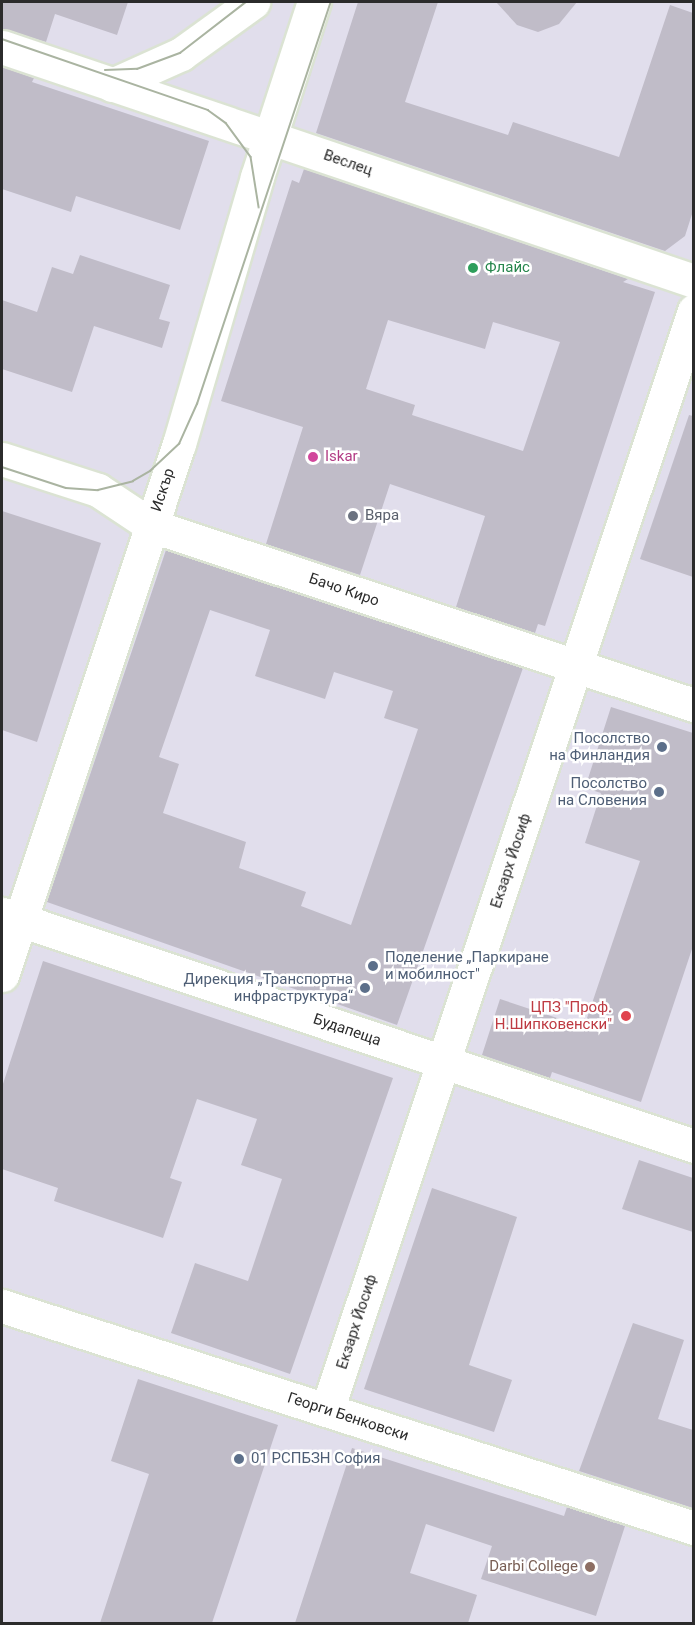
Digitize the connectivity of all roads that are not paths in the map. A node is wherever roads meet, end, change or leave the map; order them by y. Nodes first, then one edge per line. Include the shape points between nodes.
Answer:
1 (253, 2) edge
2 (314, 2) edge
3 (2, 48) edge
4 (112, 84) junction
5 (271, 137) junction
6 (693, 281) edge
7 (693, 311) edge
8 (2, 459) edge
9 (152, 526) junction
10 (575, 667) junction
11 (693, 705) edge
12 (11, 917) edge
13 (2, 975) edge
14 (443, 1062) junction
15 (693, 1146) edge
16 (2, 1306) edge
17 (327, 1410) junction
18 (693, 1528) edge

1 - 4 street via 181,54
2 - 5 street, Искър
3 - 4 street, Веслец
4 - 5 street, Веслец
5 - 6 street, Веслец
5 - 9 street, Искър
7 - 10 street, Екзарх Йосиф
8 - 9 street, Бачо Киро via 98,490
9 - 10 street, Бачо Киро
9 - 12 street, Искър
10 - 11 street, Бачо Киро
10 - 14 street, Екзарх Йосиф
12 - 13 street, Искър
12 - 14 street, Будапеща
14 - 15 street, Будапеща
14 - 17 street, Екзарх Йосиф
16 - 17 street, Георги Бенковски
17 - 18 street, Георги Бенковски

